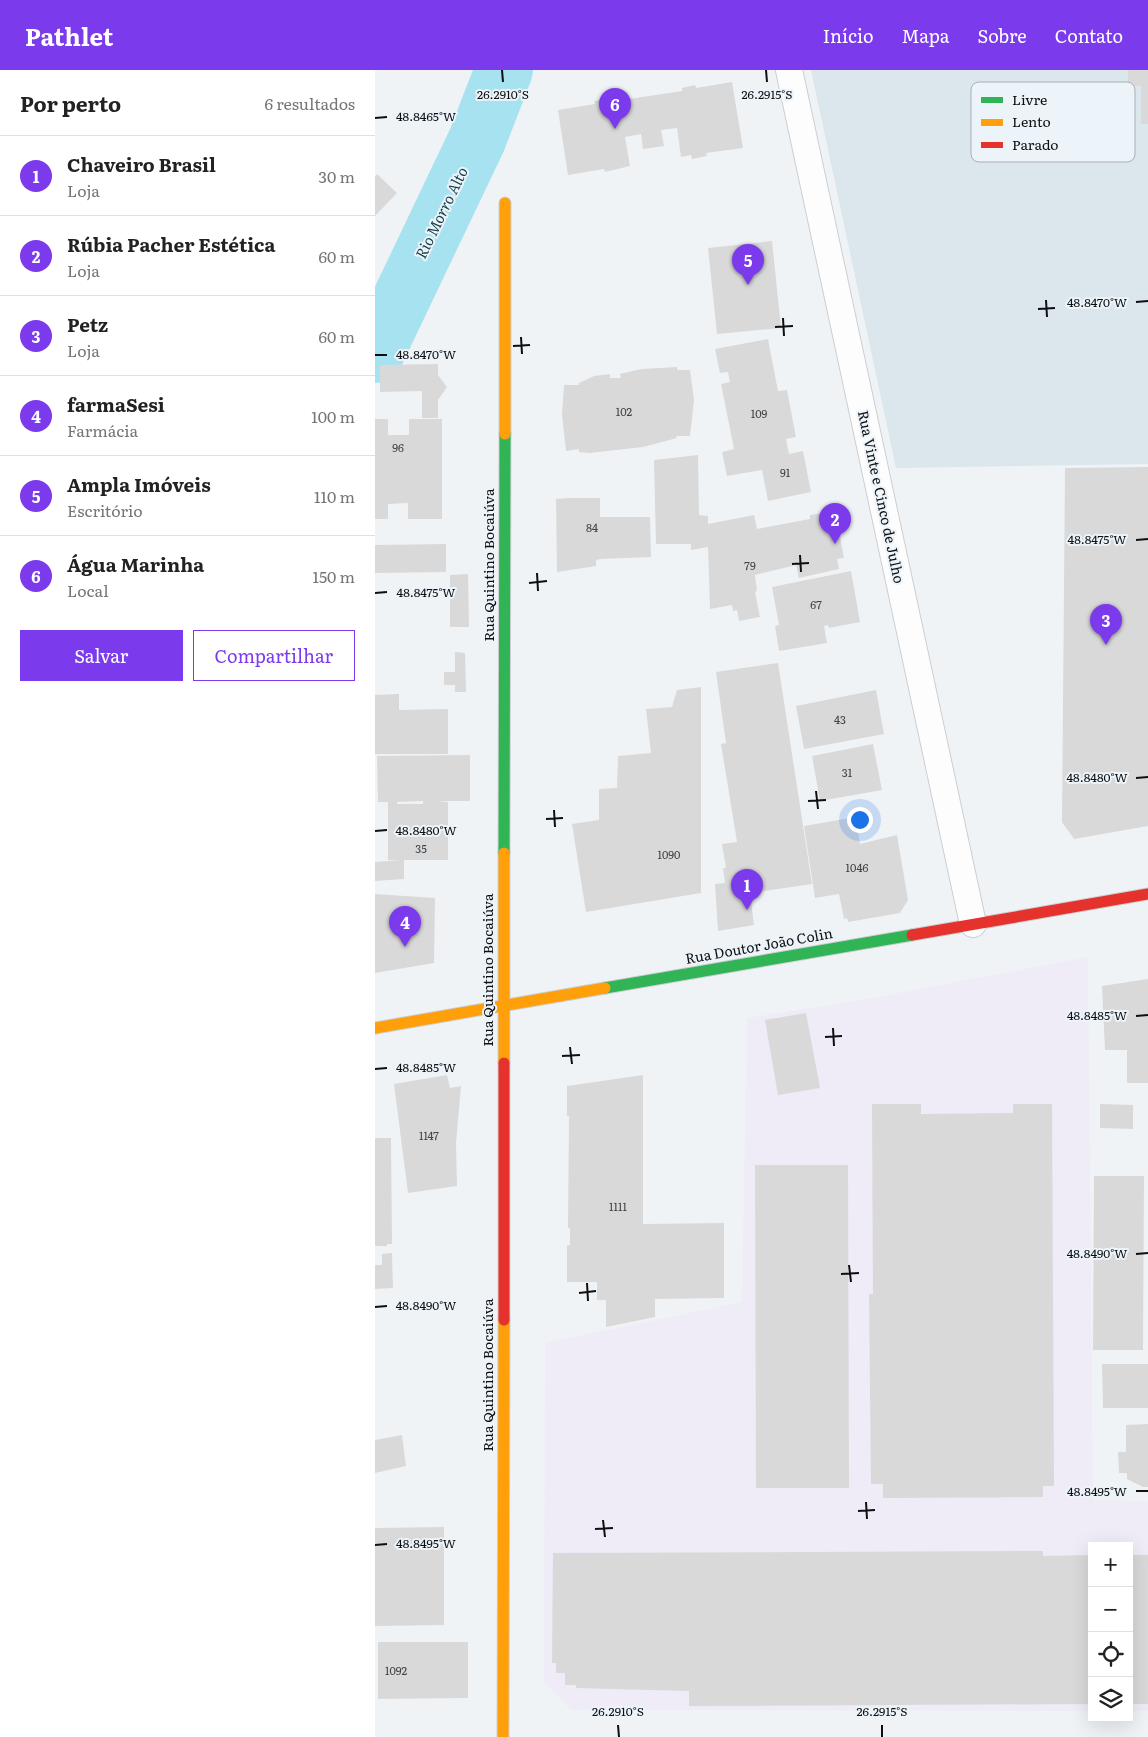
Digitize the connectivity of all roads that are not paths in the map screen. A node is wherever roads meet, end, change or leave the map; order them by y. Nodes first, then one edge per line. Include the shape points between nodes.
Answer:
1 (789, 70) edge
2 (505, 203) dead end
3 (1148, 894) edge
4 (973, 924) junction
5 (503, 1006) junction
6 (375, 1028) edge
7 (503, 1737) edge

1 - 4 street, Rua Vinte e Cinco de Julho
2 - 5 street, Rua Quintino Bocaiúva
3 - 4 street, Rua Doutor João Colin
4 - 5 street, Rua Doutor João Colin
5 - 6 street, Rua Doutor João Colin
5 - 7 street, Rua Quintino Bocaiúva

